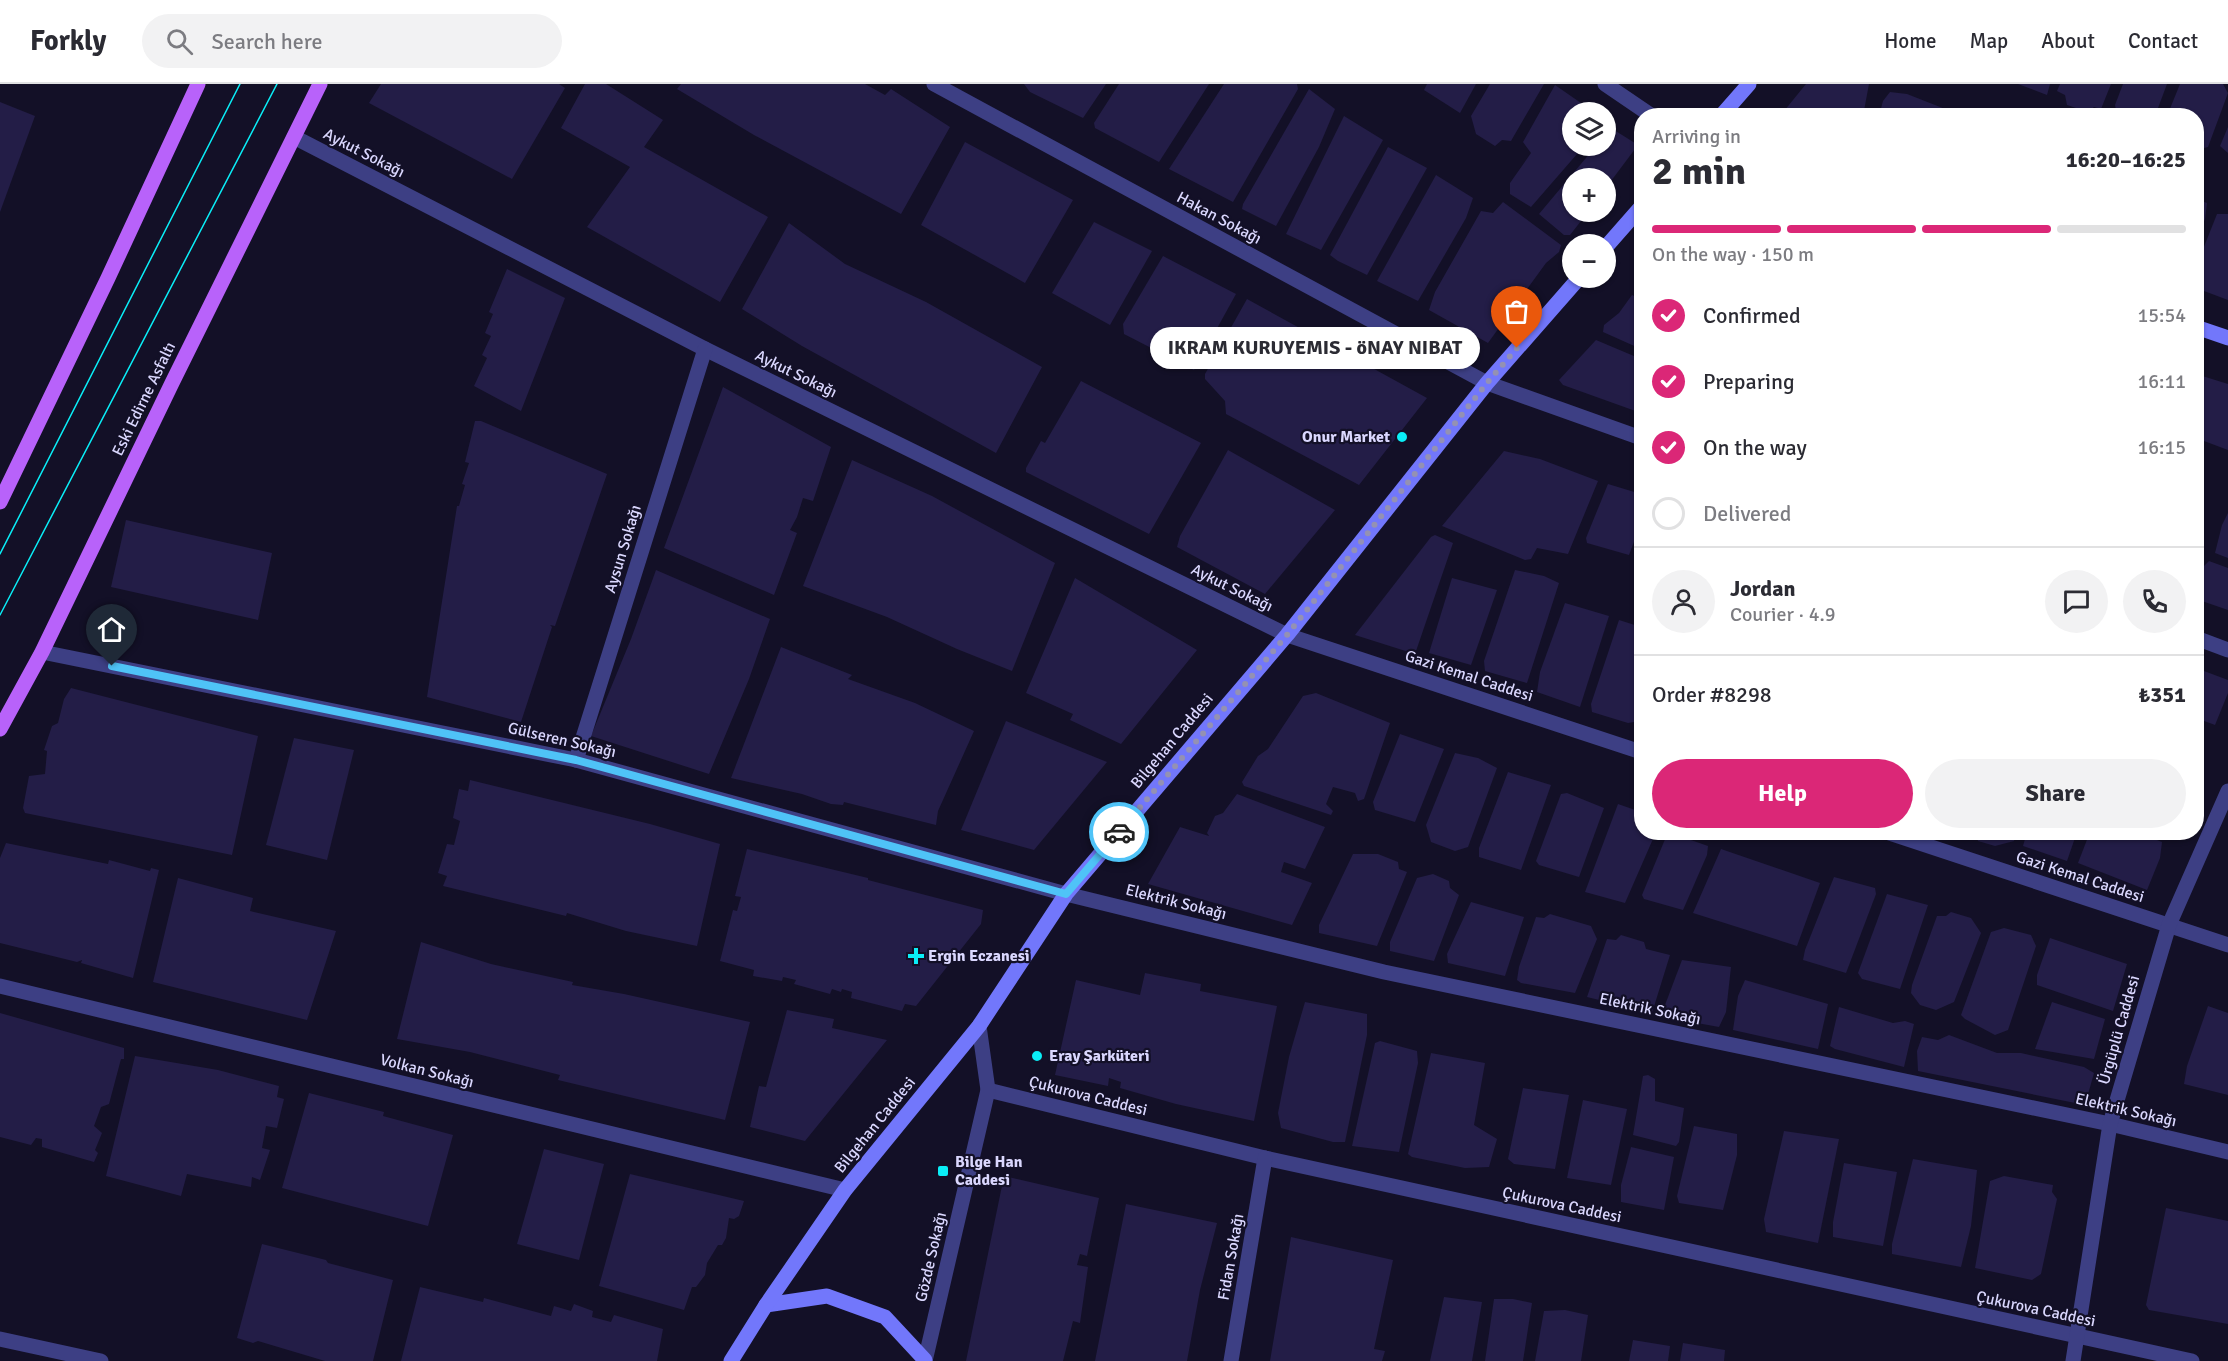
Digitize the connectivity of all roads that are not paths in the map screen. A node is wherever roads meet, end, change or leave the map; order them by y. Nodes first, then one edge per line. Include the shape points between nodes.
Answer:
1 (198, 84) edge
2 (320, 84) edge
3 (934, 84) edge
4 (1605, 84) edge
5 (1749, 84) edge
6 (1640, 108) edge
7 (1728, 108) edge
8 (294, 137) junction
9 (1634, 215) edge
10 (1616, 235) edge
11 (1570, 288) edge
12 (2204, 330) edge
13 (2228, 338) edge
14 (705, 349) junction
15 (1487, 383) junction
16 (1634, 436) edge
17 (0, 502) edge
18 (1287, 635) junction
19 (2204, 641) edge
20 (2228, 650) edge
21 (42, 652) junction
22 (0, 729) edge
23 (1634, 750) edge
24 (576, 760) junction
25 (2228, 791) edge
26 (1910, 840) edge
27 (1066, 894) junction
28 (2169, 925) junction
29 (2228, 945) edge
30 (0, 987) edge
31 (979, 1026) junction
32 (987, 1090) junction
33 (2110, 1124) junction
34 (2228, 1152) edge
35 (1265, 1158) junction
36 (845, 1191) junction
37 (766, 1305) junction
38 (2077, 1337) junction
39 (0, 1340) edge
40 (925, 1360) edge
41 (101, 1361) edge
42 (731, 1361) edge
43 (1231, 1361) edge
44 (2073, 1361) edge
45 (2192, 1361) edge

1 - 17 main road
2 - 8 main road, Eski Edirne Asfaltı
3 - 15 street, Hakan Sokağı
4 - 6 street
5 - 7 street
8 - 14 street, Aykut Sokağı
8 - 21 main road, Eski Edirne Asfaltı
9 - 10 street
11 - 15 street, Bilgehan Caddesi
12 - 13 street
14 - 18 street, Aykut Sokağı
14 - 24 street, Aysun Sokağı
15 - 16 street, Hakan Sokağı
15 - 18 street, Bilgehan Caddesi
18 - 23 street, Gazi Kemal Caddesi
18 - 27 street, Bilgehan Caddesi
19 - 20 street
21 - 22 main road, Eski Edirne Asfaltı
21 - 24 street, Gülseren Sokağı
24 - 27 street, Gülseren Sokağı
25 - 28 street, Ürgüplü Caddesi
26 - 28 street, Gazi Kemal Caddesi
27 - 31 street, Bilgehan Caddesi
27 - 33 street, Elektrik Sokağı via 1384,972
28 - 29 street, Gazi Kemal Caddesi
28 - 33 street, Ürgüplü Caddesi
30 - 36 street, Volkan Sokağı
31 - 32 street
31 - 36 street, Bilgehan Caddesi
32 - 35 street, Çukurova Caddesi
32 - 40 street, Gözde Sokağı
33 - 34 street, Elektrik Sokağı
33 - 38 street, Ürgüplü Caddesi
35 - 38 street, Çukurova Caddesi
35 - 43 street, Fidan Sokağı
36 - 37 street, Bilgehan Caddesi
37 - 40 street via 827,1296 885,1317
37 - 42 street, Bilgehan Caddesi
38 - 44 street, Ürgüplü Caddesi
38 - 45 street, Çukurova Caddesi
39 - 41 street

